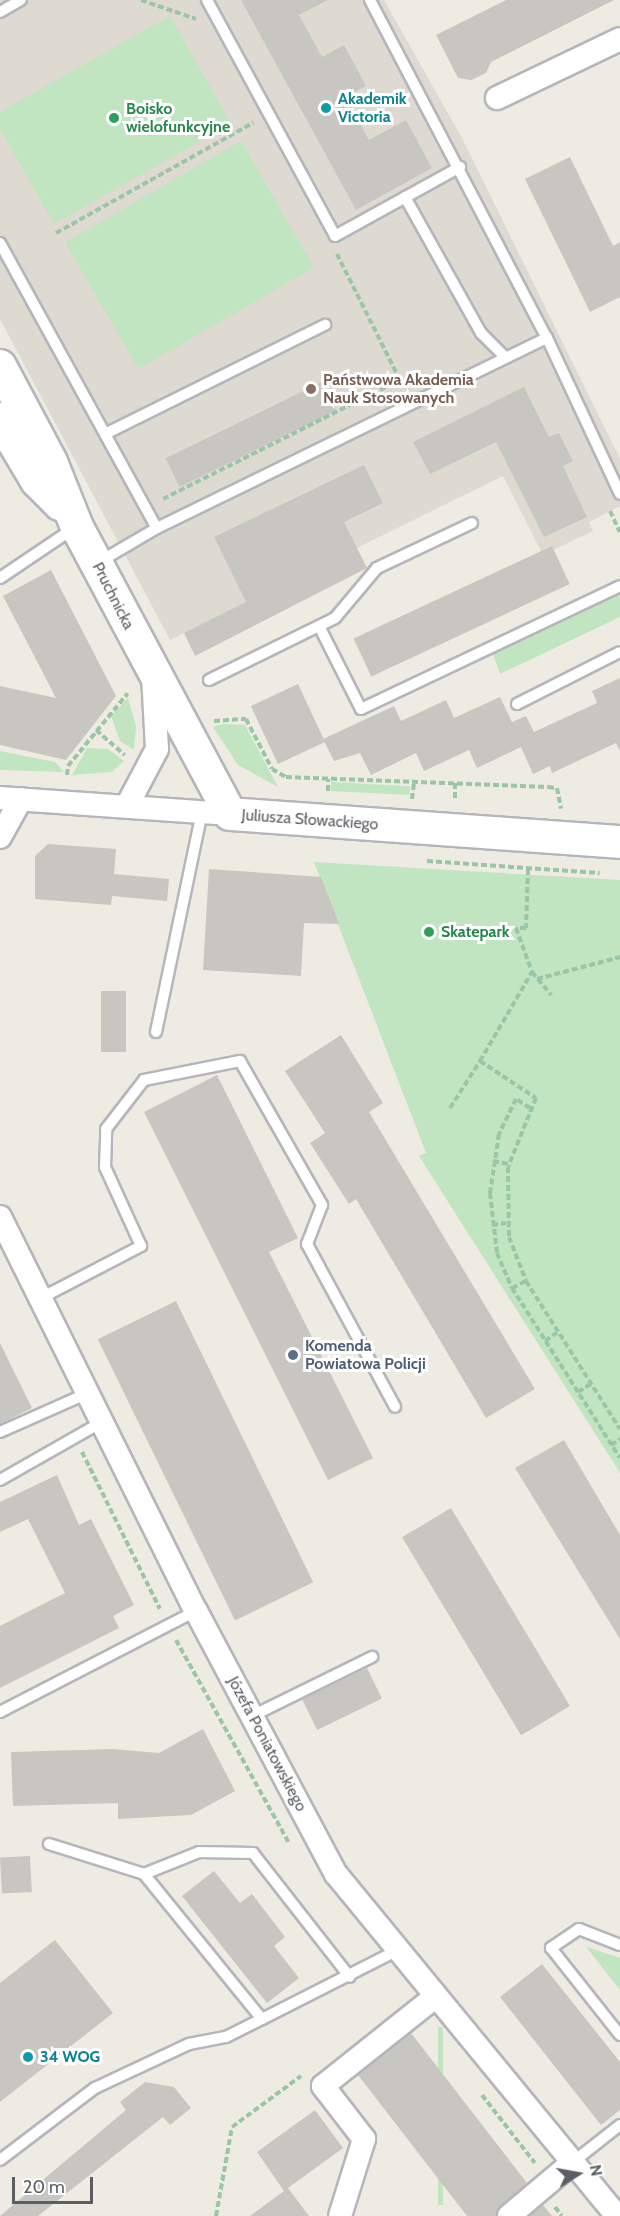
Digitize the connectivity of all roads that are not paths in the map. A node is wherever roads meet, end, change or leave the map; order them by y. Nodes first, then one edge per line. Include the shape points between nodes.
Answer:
1 (21, 0) edge
2 (207, 0) edge
3 (370, 0) edge
4 (0, 12) edge
5 (620, 39) edge
6 (497, 98) dead end
7 (460, 167) junction
8 (405, 197) junction
9 (0, 243) edge
10 (325, 325) dead end
11 (547, 338) junction
12 (506, 358) junction
13 (0, 366) edge
14 (0, 419) edge
15 (105, 434) junction
16 (620, 494) edge
17 (75, 522) junction
18 (472, 523) dead end
19 (157, 528) junction
20 (96, 563) junction
21 (0, 578) edge
22 (620, 586) edge
23 (319, 626) junction
24 (620, 652) edge
25 (153, 674) junction
26 (208, 680) dead end
27 (517, 704) dead end
28 (10, 798) edge
29 (128, 804) junction
30 (216, 813) junction
31 (0, 837) edge
32 (620, 842) edge
33 (156, 1032) dead end
34 (0, 1217) edge
35 (41, 1298) junction
36 (88, 1393) junction
37 (395, 1407) dead end
38 (102, 1422) junction
39 (0, 1432) edge
40 (0, 1480) edge
41 (196, 1611) junction
42 (372, 1657) dead end
43 (0, 1712) edge
44 (252, 1716) junction
45 (49, 1844) dead end
46 (144, 1874) junction
47 (620, 1945) edge
48 (398, 1950) junction
49 (350, 1977) junction
50 (436, 1996) junction
51 (262, 2019) junction
52 (620, 2035) edge
53 (620, 2125) edge
54 (0, 2160) edge
55 (573, 2162) junction
56 (340, 2216) edge
57 (509, 2216) edge
58 (617, 2216) edge

1 - 4 lane
2 - 8 lane via 335,236
3 - 7 lane
5 - 6 street
7 - 8 lane
7 - 11 lane
8 - 12 lane via 481,333
9 - 15 lane
10 - 15 lane
11 - 12 lane
11 - 16 lane
12 - 19 lane
13 - 17 main road, Pruchnicka
14 - 17 main road, Pruchnicka via 37,482
15 - 19 lane
17 - 20 main road, Pruchnicka
17 - 21 lane
18 - 23 lane via 377,568 335,618
19 - 20 lane
20 - 25 main road, Pruchnicka
22 - 23 lane via 361,709
23 - 26 lane
24 - 27 lane
25 - 29 street, Pruchnicka via 157,749
25 - 30 main road, Pruchnicka
28 - 29 street, Juliusza Słowackiego
28 - 31 street
29 - 30 street, Juliusza Słowackiego
30 - 32 main road, Juliusza Słowackiego
30 - 33 lane
34 - 35 street, Józefa Poniatowskiego
35 - 36 street, Józefa Poniatowskiego
35 - 37 lane via 141,1246 105,1167 106,1129 144,1080 240,1061 322,1205 307,1244
36 - 38 street, Józefa Poniatowskiego
36 - 39 lane
38 - 40 lane
38 - 41 street, Józefa Poniatowskiego
41 - 43 lane
41 - 44 street, Józefa Poniatowskiego
42 - 44 lane
44 - 48 street, Józefa Poniatowskiego via 336,1874
45 - 46 lane
46 - 49 lane via 199,1852 253,1853
46 - 51 lane
47 - 52 lane via 579,1929 552,1948
48 - 49 lane
48 - 50 street, Józefa Poniatowskiego
49 - 51 lane
50 - 55 street, Józefa Poniatowskiego
50 - 56 street via 323,2086 364,2139
51 - 54 lane via 226,2037 189,2044 95,2088
53 - 55 lane
55 - 57 street
55 - 58 street, Józefa Poniatowskiego

